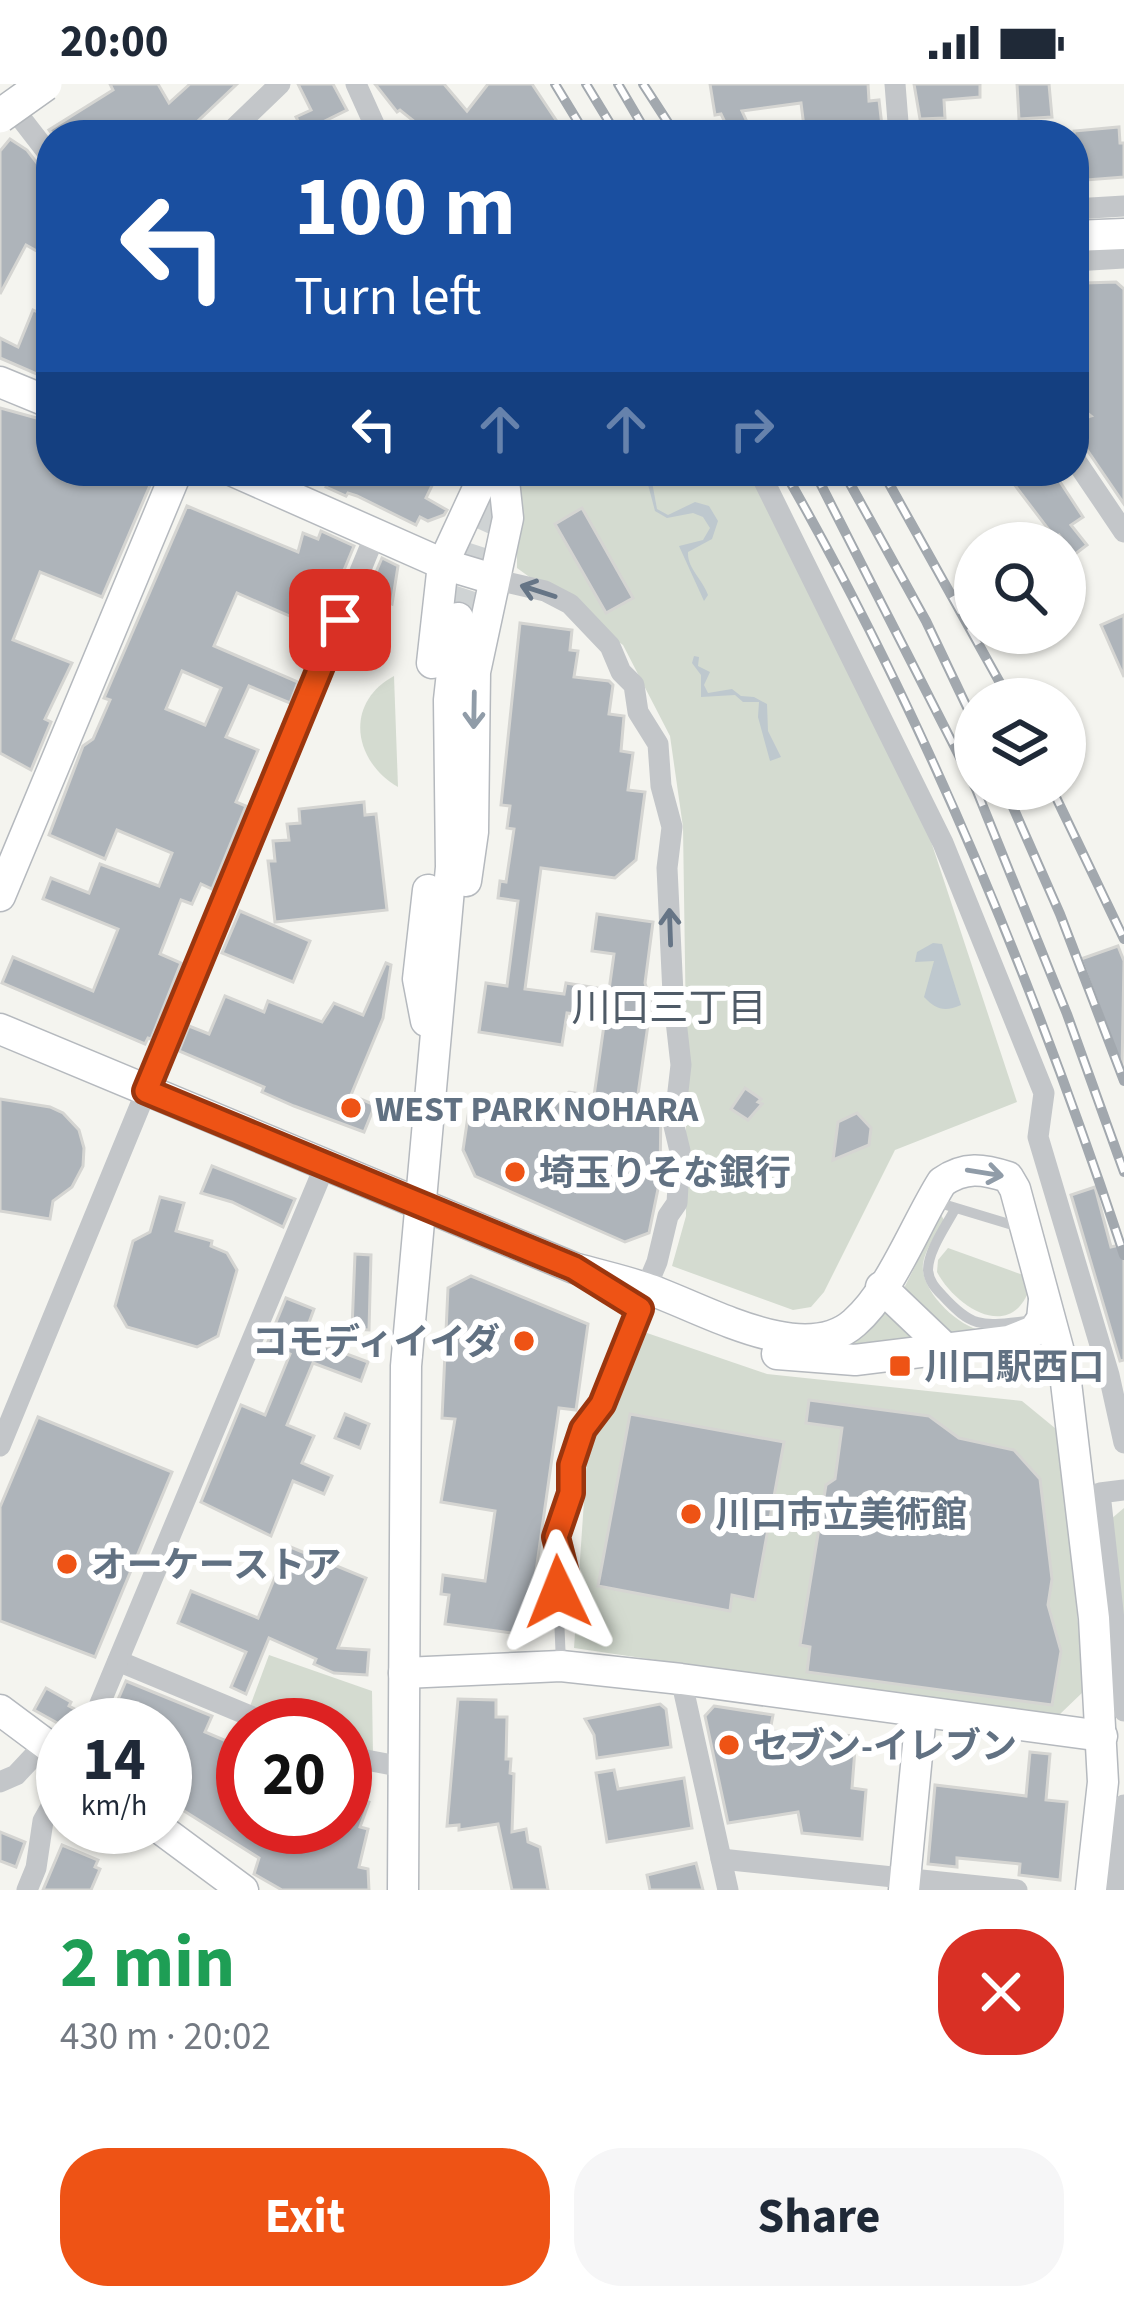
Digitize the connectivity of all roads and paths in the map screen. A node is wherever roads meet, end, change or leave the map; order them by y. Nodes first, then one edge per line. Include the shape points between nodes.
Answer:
1 (45, 84) edge
2 (280, 84) edge
3 (356, 84) edge
4 (895, 84) edge
5 (0, 104) edge
6 (0, 116) edge
7 (243, 120) edge
8 (372, 120) edge
9 (898, 120) edge
10 (36, 138) edge
11 (1124, 206) edge
12 (1089, 208) edge
13 (1124, 234) edge
14 (1089, 235) edge
15 (1124, 258) edge
16 (1089, 260) edge
17 (0, 382) edge
18 (36, 392) edge
19 (1089, 480) edge
20 (171, 486) edge
21 (266, 486) edge
22 (480, 486) edge
23 (505, 486) edge
24 (766, 486) edge
25 (1124, 532) edge
26 (375, 535) junction
27 (443, 564) junction
28 (493, 579) junction
29 (458, 619) tunnel mouth
30 (0, 896) edge
31 (0, 1029) edge
32 (432, 1057) junction
33 (146, 1091) junction
34 (326, 1163) junction
35 (418, 1203) junction
36 (943, 1204) junction
37 (1028, 1230) junction
38 (881, 1287) junction
39 (643, 1298) junction
40 (1037, 1319) junction
41 (945, 1348) junction
42 (1124, 1443) edge
43 (1072, 1444) junction
44 (0, 1446) edge
45 (1124, 1490) edge
46 (118, 1660) junction
47 (561, 1666) junction
48 (404, 1673) junction
49 (681, 1679) junction
50 (103, 1698) edge
51 (216, 1701) edge
52 (0, 1710) edge
53 (1124, 1711) edge
54 (921, 1714) junction
55 (36, 1737) edge
56 (1113, 1746) edge
57 (372, 1761) edge
58 (36, 1762) edge
59 (404, 1767) junction
60 (0, 1782) edge
61 (1124, 1805) edge
62 (192, 1852) edge
63 (38, 1854) edge
64 (722, 1858) junction
65 (904, 1884) edge
66 (27, 1890) edge
67 (244, 1890) edge
68 (403, 1890) edge
69 (728, 1890) edge
70 (1017, 1890) edge
71 (1090, 1890) edge
72 (1118, 1890) edge

1 - 6 main road, bridge
2 - 7 street
3 - 8 street
4 - 9 street
5 - 10 street
11 - 12 street
13 - 14 street
15 - 16 street
17 - 18 street
19 - 25 street
20 - 30 street
21 - 26 street
22 - 27 street
23 - 28 street via 508,518
24 - 42 street via 943,842 1044,1094 1038,1137
26 - 27 street
26 - 33 street
27 - 28 street
27 - 32 street via 428,701 430,868 418,979
28 -> 32 street via 475,672 473,832 449,1013
39 -> 28 street via 677,1203 680,1151 672,827 658,744 610,646 569,604
29 - 32 street via 448,700 451,867
31 - 33 street
32 - 35 street
33 - 34 street
33 - 44 street
34 - 35 street
34 - 46 street
35 - 39 street
35 - 48 street via 406,1366
36 - 37 lane
36 -> 37 street via 941,1182 956,1172 992,1172 1008,1178
36 - 38 street
36 - 40 lane via 928,1274 933,1285 969,1322
37 - 40 street
38 - 39 street via 856,1322 806,1340
38 - 41 street
39 - 41 street via 760,1350 800,1359
39 - 47 lane via 571,1465 556,1537 566,1577 558,1592
40 - 41 street
40 - 43 street
40 - 43 street via 1065,1374
43 - 56 street
45 - 53 street via 1100,1493
46 - 50 street
46 - 51 street
47 - 48 street
47 - 49 street
48 - 59 street
49 - 54 street
49 - 64 street
52 - 55 street
54 - 56 street
54 - 65 street
56 - 71 street
57 - 59 street
58 - 60 street
59 - 68 street
61 - 72 street
62 - 67 street
63 - 66 street
64 - 65 street
64 - 69 street
65 - 70 street

